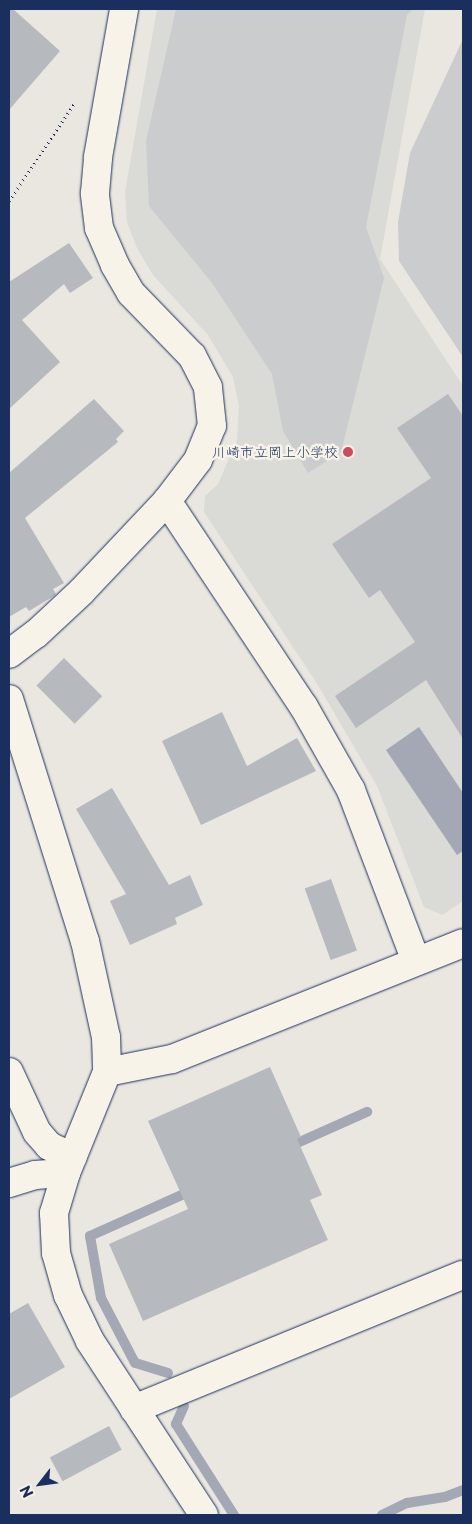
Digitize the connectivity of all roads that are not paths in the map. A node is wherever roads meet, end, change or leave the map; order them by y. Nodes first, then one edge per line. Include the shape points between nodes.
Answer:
1 (124, 9) edge
2 (167, 501) junction
3 (9, 654) edge
4 (9, 700) edge
5 (15, 736) edge
6 (463, 943) edge
7 (416, 962) junction
8 (9, 1072) edge
9 (107, 1072) junction
10 (70, 1165) junction
11 (9, 1183) edge
12 (463, 1275) edge
13 (134, 1409) junction
14 (204, 1515) edge

1 - 2 street via 98,157 94,193 99,228 131,292 192,356 208,387 212,426 198,460
2 - 3 street via 81,592
2 - 7 street via 304,707 351,790
4 - 5 street
5 - 9 street via 85,941 106,1037
6 - 7 street
7 - 9 street via 172,1059
8 - 10 street via 37,1132
9 - 10 street
10 - 11 street
10 - 13 street via 54,1213 56,1253 68,1295 90,1340
12 - 13 street
13 - 14 street

